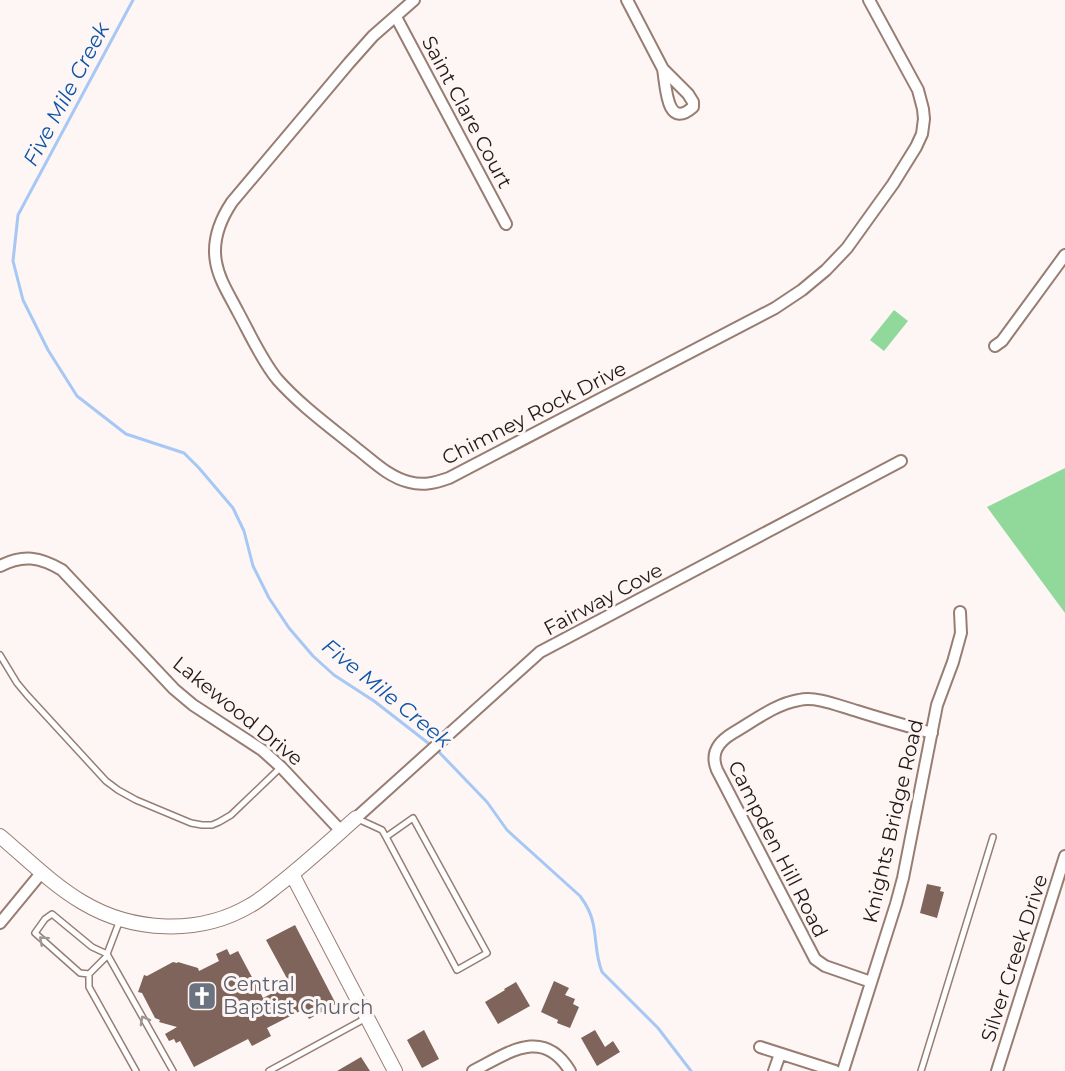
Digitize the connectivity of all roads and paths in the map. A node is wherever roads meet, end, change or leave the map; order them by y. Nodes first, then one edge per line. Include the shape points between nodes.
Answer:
1 (414, 0) edge
2 (627, 0) edge
3 (869, 0) edge
4 (396, 17) junction
5 (663, 69) dead end
6 (506, 224) dead end
7 (1065, 255) edge
8 (995, 346) dead end
9 (901, 461) dead end
10 (0, 566) edge
11 (960, 612) dead end
12 (0, 655) edge
13 (932, 733) junction
14 (281, 767) junction
15 (356, 818) junction
16 (341, 831) junction
17 (0, 836) edge
18 (386, 837) junction
19 (993, 837) dead end
20 (1065, 856) edge
21 (42, 872) junction
22 (292, 874) junction
23 (120, 920) junction
24 (0, 922) edge
25 (107, 954) junction
26 (89, 974) junction
27 (871, 982) junction
28 (368, 1017) junction
29 (760, 1047) dead end
30 (780, 1054) junction
31 (136, 1071) edge
32 (173, 1071) edge
33 (269, 1071) edge
34 (395, 1071) edge
35 (473, 1071) edge
36 (570, 1071) edge
37 (774, 1071) edge
38 (835, 1071) edge
39 (843, 1071) edge
40 (921, 1071) edge
41 (997, 1071) edge

1 - 4 street, Chimney Rock Drive
2 - 5 street
3 - 4 street, Chimney Rock Drive via 918,90 924,119 916,147 847,248 802,290 775,308 449,478 426,484 406,482 387,473 312,413 276,378 223,283 215,251 220,222 232,202 349,63
4 - 6 street, Saint Clare Court
7 - 8 street
9 - 15 street, Fairway Cove via 540,652
10 - 14 street, Lakewood Drive via 29,558 49,562 62,570 174,689
11 - 13 street, Knights Bridge Road via 961,633
12 - 14 lane via 27,695 106,782 136,800 191,823 219,822 231,815
13 - 27 street, Knights Bridge Road via 901,884
13 - 27 street, Campden Hill Road via 819,701 799,700 781,705 728,736 714,754 717,770 815,959
14 - 16 street, Lakewood Drive
15 - 16 street
15 - 18 lane via 382,830
16 - 22 street
17 - 21 street
18 - 18 lane via 457,970 487,953 413,818
19 - 40 lane
20 - 41 street, Silver Creek Drive
21 - 23 street via 80,901
21 - 24 street
22 - 23 street via 252,905 222,918 176,927
22 - 28 street
23 - 25 lane
25 - 26 lane
26 -> 25 lane via 80,973 35,933 45,919 52,914
32 -> 25 lane
26 - 31 lane via 89,987
27 - 39 street, Knights Bridge Road
28 - 33 lane
28 - 34 street
29 - 30 street
30 - 37 street
30 - 38 street
35 - 36 street via 530,1046 548,1048 563,1059

